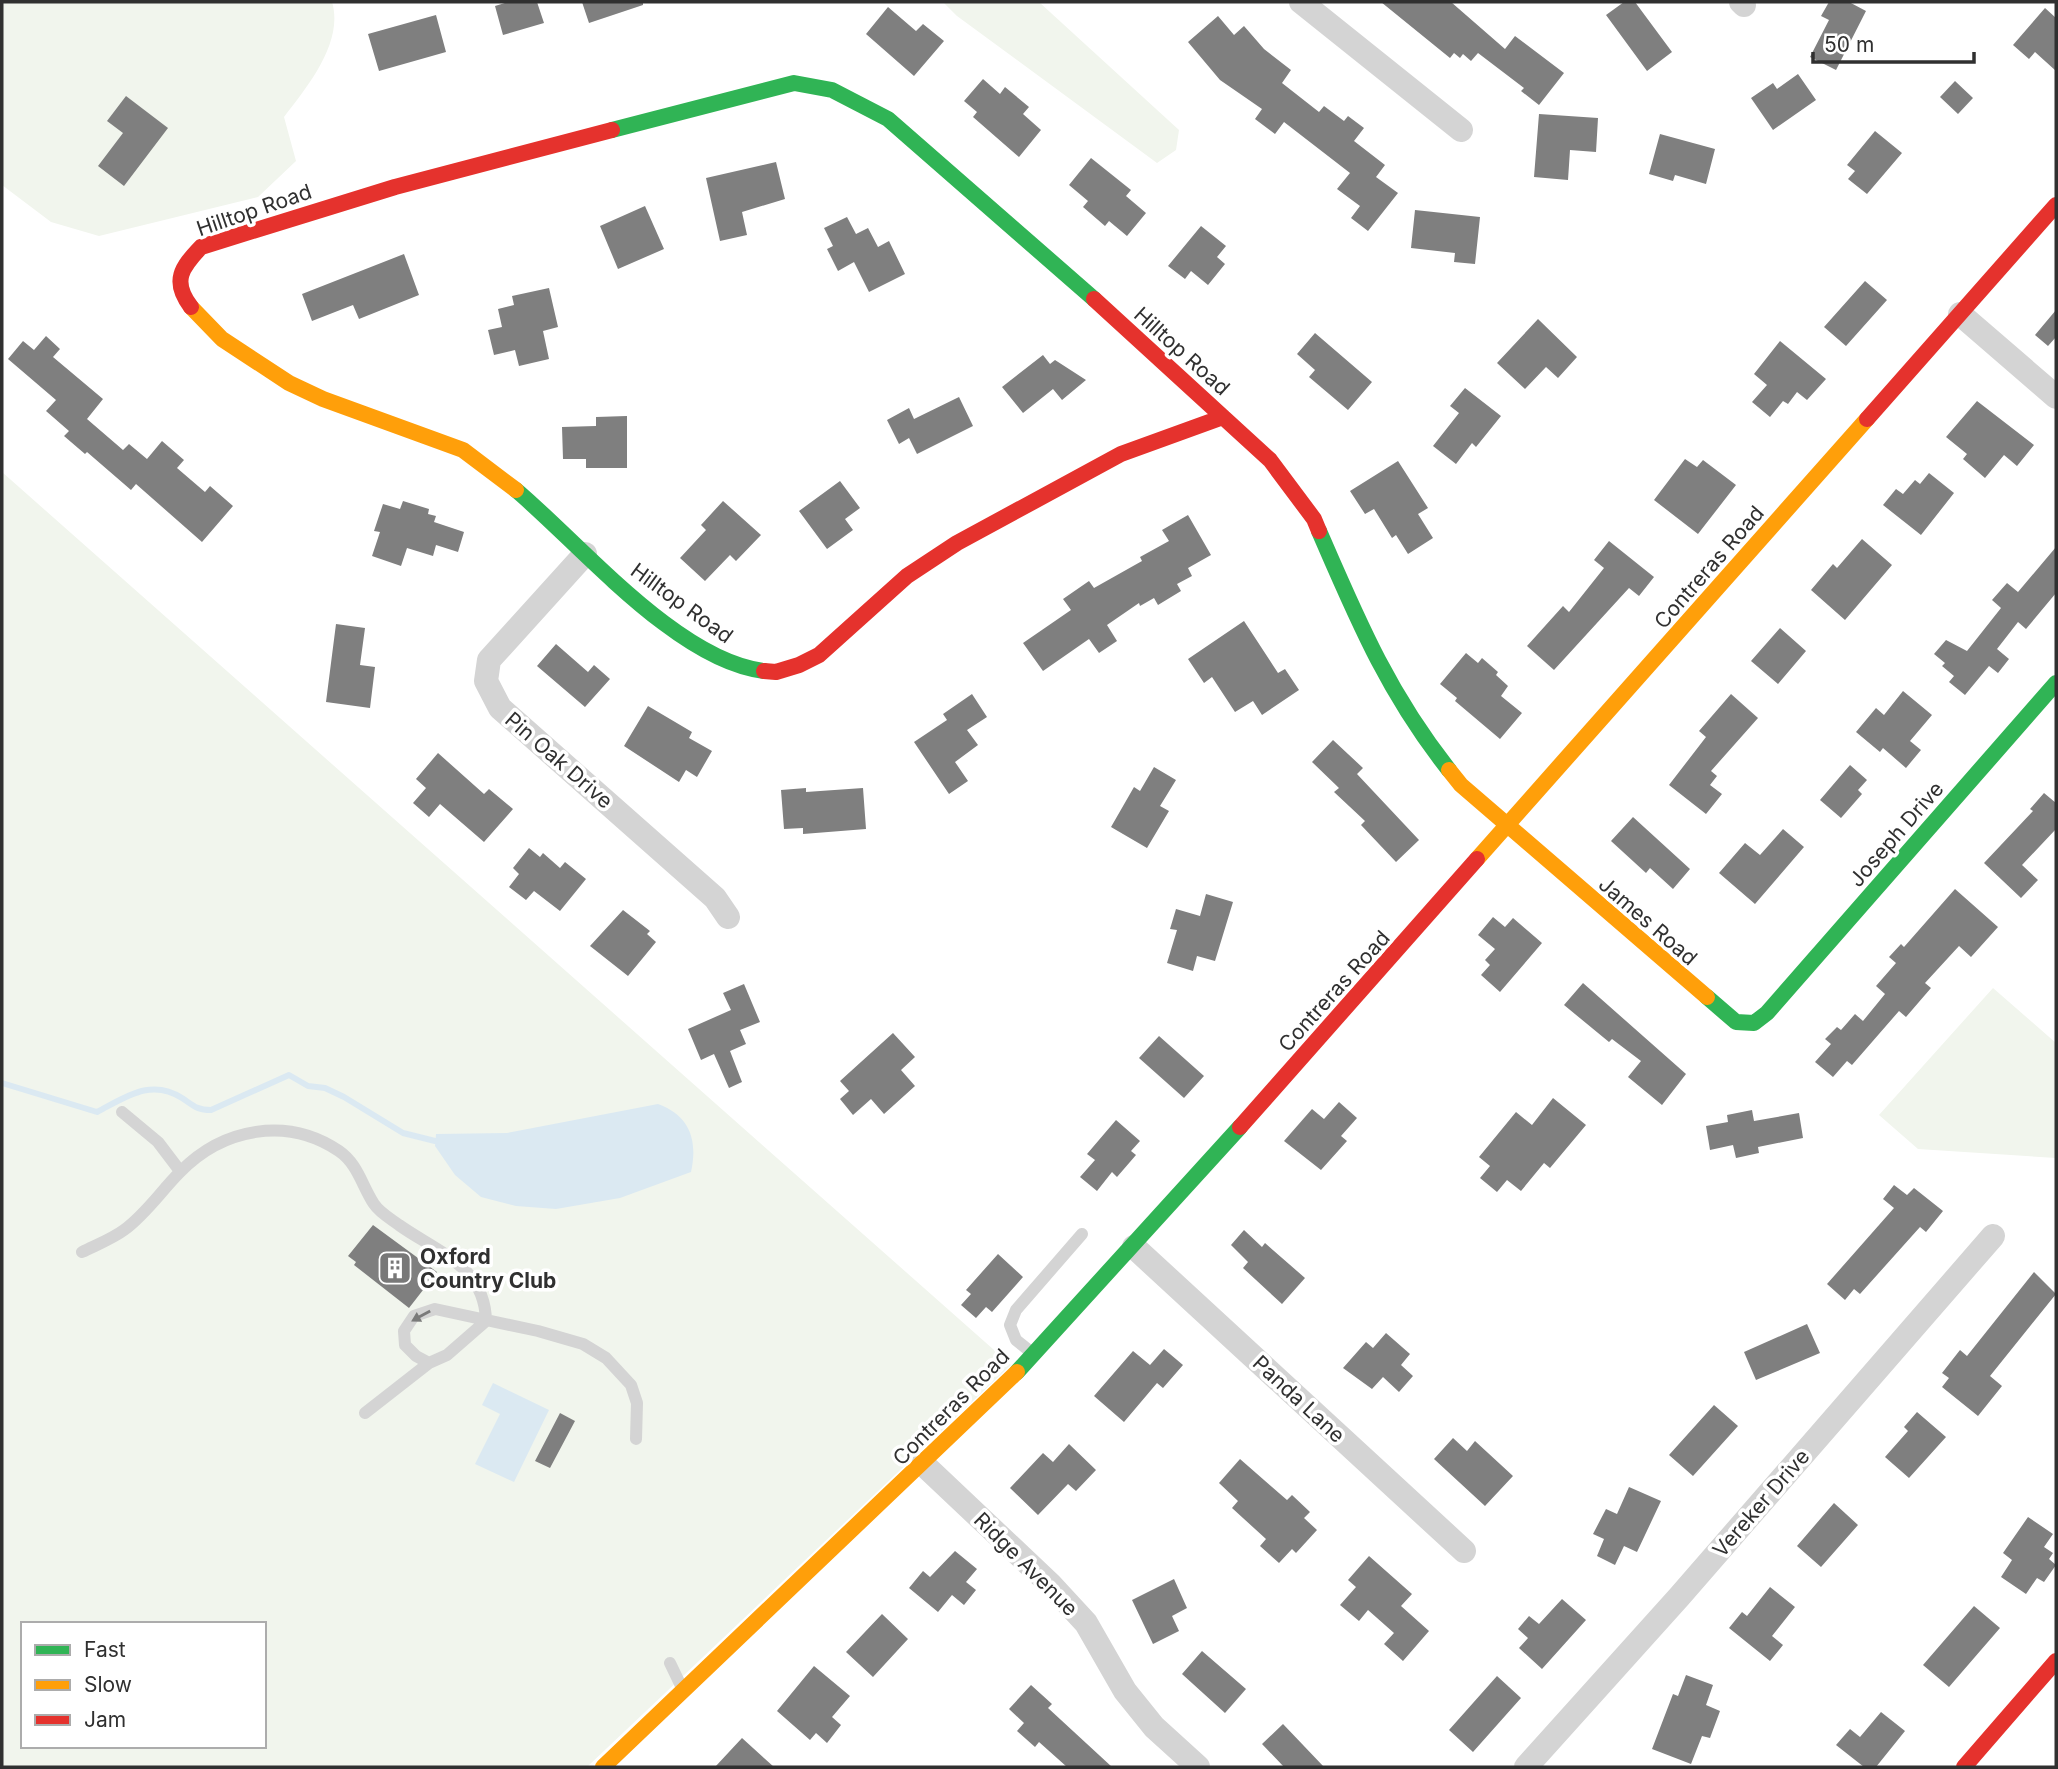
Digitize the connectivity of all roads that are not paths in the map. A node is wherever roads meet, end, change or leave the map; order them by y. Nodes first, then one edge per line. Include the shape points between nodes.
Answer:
1 (1301, 2) edge
2 (1461, 130) dead end
3 (2056, 205) edge
4 (1960, 314) junction
5 (2056, 397) edge
6 (1223, 417) junction
7 (585, 554) junction
8 (2056, 684) edge
9 (1507, 827) junction
10 (728, 917) dead end
11 (1767, 1013) joint
12 (122, 1112) dead end
13 (180, 1171) junction
14 (1082, 1234) dead end
15 (1993, 1236) dead end
16 (1134, 1247) junction
17 (82, 1252) dead end
18 (486, 1321) junction
19 (1033, 1355) junction
20 (429, 1363) junction
21 (365, 1413) dead end
22 (636, 1439) dead end
23 (923, 1464) junction
24 (1464, 1552) dead end
25 (2056, 1661) edge
26 (670, 1663) dead end
27 (684, 1691) junction
28 (603, 1767) edge
29 (1198, 1767) edge
30 (1526, 1767) edge
31 (1964, 1767) edge

1 - 2 street
3 - 4 street, Contreras Road
4 - 5 street
4 - 9 street, Contreras Road
6 - 7 street, Hilltop Road via 1137,447 926,561 893,586 836,643 805,664 773,673 736,667 700,648
6 - 7 street, Hilltop Road via 888,119 821,85 794,83 395,187 201,247 182,266 178,282 186,305 254,361 305,392 416,429 465,451 508,481
6 - 9 street, Hilltop Road via 1270,460 1314,519 1374,659 1415,727 1461,786
7 - 10 street, Pin Oak Drive via 489,660 486,681 500,708 715,898
8 - 11 street, Joseph Drive
9 - 11 street, James Road via 1723,1014 1736,1022 1754,1023
9 - 16 street, Contreras Road
12 - 13 lane via 158,1142
13 - 17 lane via 123,1231
13 - 18 lane via 234,1136 257,1130 289,1131 320,1140 355,1167 375,1206 466,1269 485,1303
14 - 19 lane via 1016,1310 1010,1325 1016,1340
15 - 30 street, Vereker Drive
16 - 19 street, Contreras Road
16 - 24 street, Panda Lane
18 - 20 lane via 447,1355
18 -> 20 lane via 435,1309 414,1316 404,1331 405,1345
18 - 22 lane via 583,1344 606,1358 631,1385 637,1403
19 - 23 street, Contreras Road
20 - 21 lane
23 - 27 street, Contreras Road
23 - 29 street, Ridge Avenue via 1086,1623 1125,1691 1154,1727
25 - 31 street
26 - 27 lane
27 - 28 street, Contreras Road

